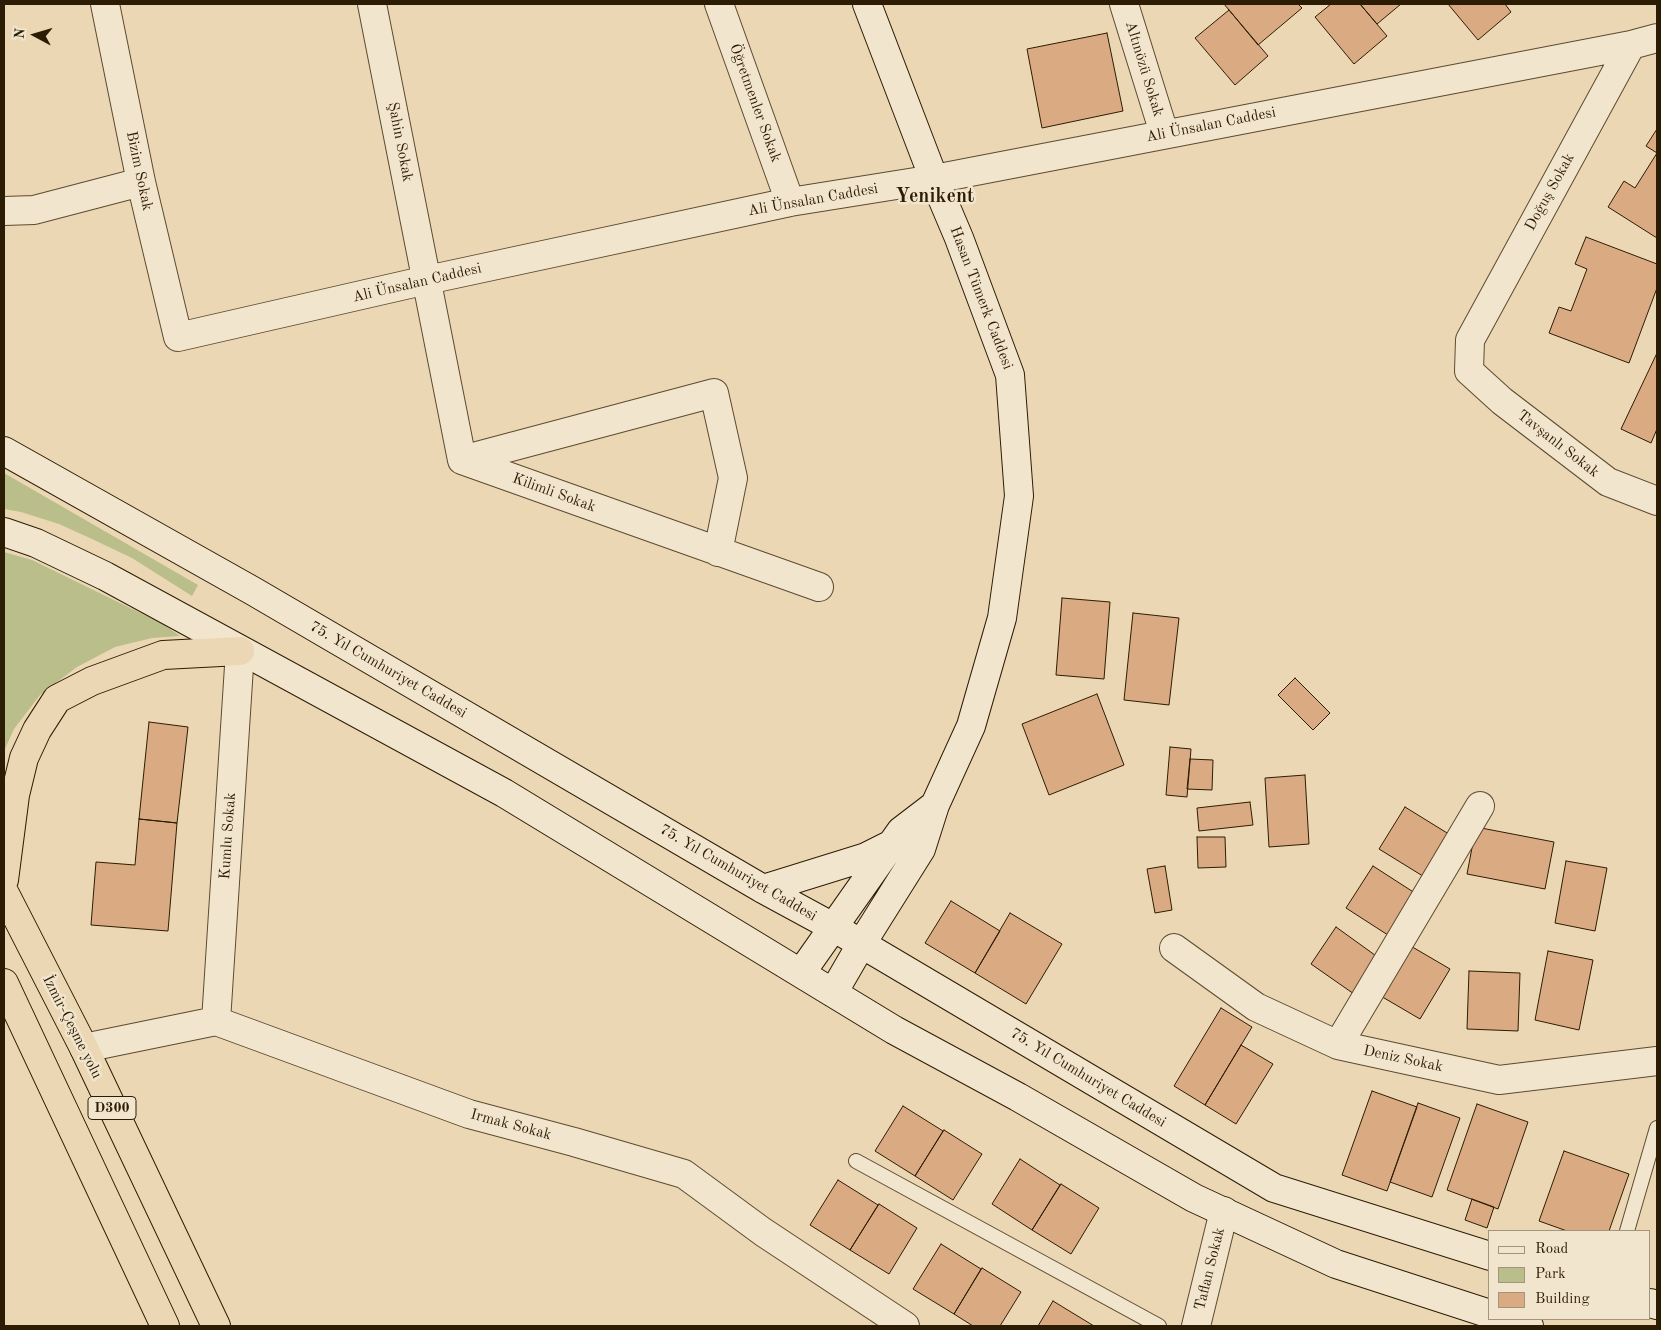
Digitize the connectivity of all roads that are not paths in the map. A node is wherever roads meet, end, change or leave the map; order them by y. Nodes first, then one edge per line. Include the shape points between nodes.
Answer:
1 (105, 4) edge
2 (372, 4) edge
3 (719, 4) edge
4 (867, 4) edge
5 (1124, 4) edge
6 (1657, 38) edge
7 (1631, 45) junction
8 (1164, 133) junction
9 (934, 179) junction
10 (141, 182) junction
11 (790, 202) junction
12 (4, 211) edge
13 (427, 280) junction
14 (178, 337) joint
15 (1469, 371) joint
16 (4, 451) edge
17 (462, 460) junction
18 (1657, 501) edge
19 (4, 532) edge
20 (718, 552) junction
21 (819, 587) dead end
22 (240, 651) junction
23 (934, 805) junction
24 (1480, 806) dead end
25 (892, 844) junction
26 (4, 880) edge
27 (763, 889) junction
28 (4, 892) edge
29 (833, 927) junction
30 (862, 943) junction
31 (1174, 948) dead end
32 (801, 974) junction
33 (4, 983) edge
34 (833, 993) junction
35 (216, 1020) junction
36 (1338, 1045) junction
37 (84, 1048) junction
38 (1657, 1061) edge
39 (1657, 1128) edge
40 (856, 1161) dead end
41 (1224, 1211) junction
42 (1627, 1230) edge
43 (1488, 1255) edge
44 (1488, 1313) edge
45 (1508, 1320) edge
46 (165, 1326) edge
47 (216, 1326) edge
48 (905, 1326) edge
49 (1159, 1326) edge
50 (1196, 1326) edge
51 (1529, 1326) edge

1 - 10 street, Bizim Sokak
2 - 13 street, Şahin Sokak
3 - 11 street, Öğretmenler Sokak
4 - 9 street, Hasan Tümerk Caddesi
5 - 8 street, Altınözü Sokak
6 - 7 street, Ali Ünsalan Caddesi
7 - 8 street, Ali Ünsalan Caddesi
7 - 15 street, Doğuş Sokak via 1470,340
8 - 9 street, Ali Ünsalan Caddesi
9 - 11 street, Ali Ünsalan Caddesi
9 - 23 street, Hasan Tümerk Caddesi via 1010,375 1019,496 1002,618 971,726
10 - 12 street via 34,210
10 - 14 street, Bizim Sokak
11 - 13 street, Ali Ünsalan Caddesi
13 - 14 street, Ali Ünsalan Caddesi
13 - 17 street
15 - 18 street, Tavşanlı Sokak via 1502,401 1608,482
16 - 27 street, 75. Yıl Cumhuriyet Caddesi via 262,596
17 - 20 street, Kilimli Sokak
17 - 20 street via 714,392 733,478
19 - 22 street via 36,543 105,576
20 - 21 street, Kilimli Sokak
22 - 26 highway via 163,655 92,681 57,699 24,758
22 - 32 street via 504,793
22 - 35 street, Kumlu Sokak
23 - 25 street via 901,831
23 - 30 street, Hasan Tümerk Caddesi via 921,850
24 - 36 street
25 - 27 street via 866,857
25 - 29 street
27 - 29 street, 75. Yıl Cumhuriyet Caddesi
28 - 37 highway, İzmir-Çeşme yolu / D300
29 - 30 street, 75. Yıl Cumhuriyet Caddesi
29 - 32 street
30 - 34 street, Hasan Tümerk Caddesi
30 - 43 street, 75. Yıl Cumhuriyet Caddesi via 1274,1188
31 - 36 street, Deniz Sokak via 1256,1007
32 - 34 street
33 - 46 highway, D300
34 - 41 street via 1194,1198
35 - 37 street
35 - 48 street, Irmak Sokak via 469,1114 684,1174 763,1232
36 - 38 street, Deniz Sokak via 1499,1080
37 - 47 highway, İzmir-Çeşme yolu / D300
39 - 42 lane
40 - 49 lane
41 - 44 street via 1336,1264
41 - 50 street, Taflan Sokak
45 - 51 street

